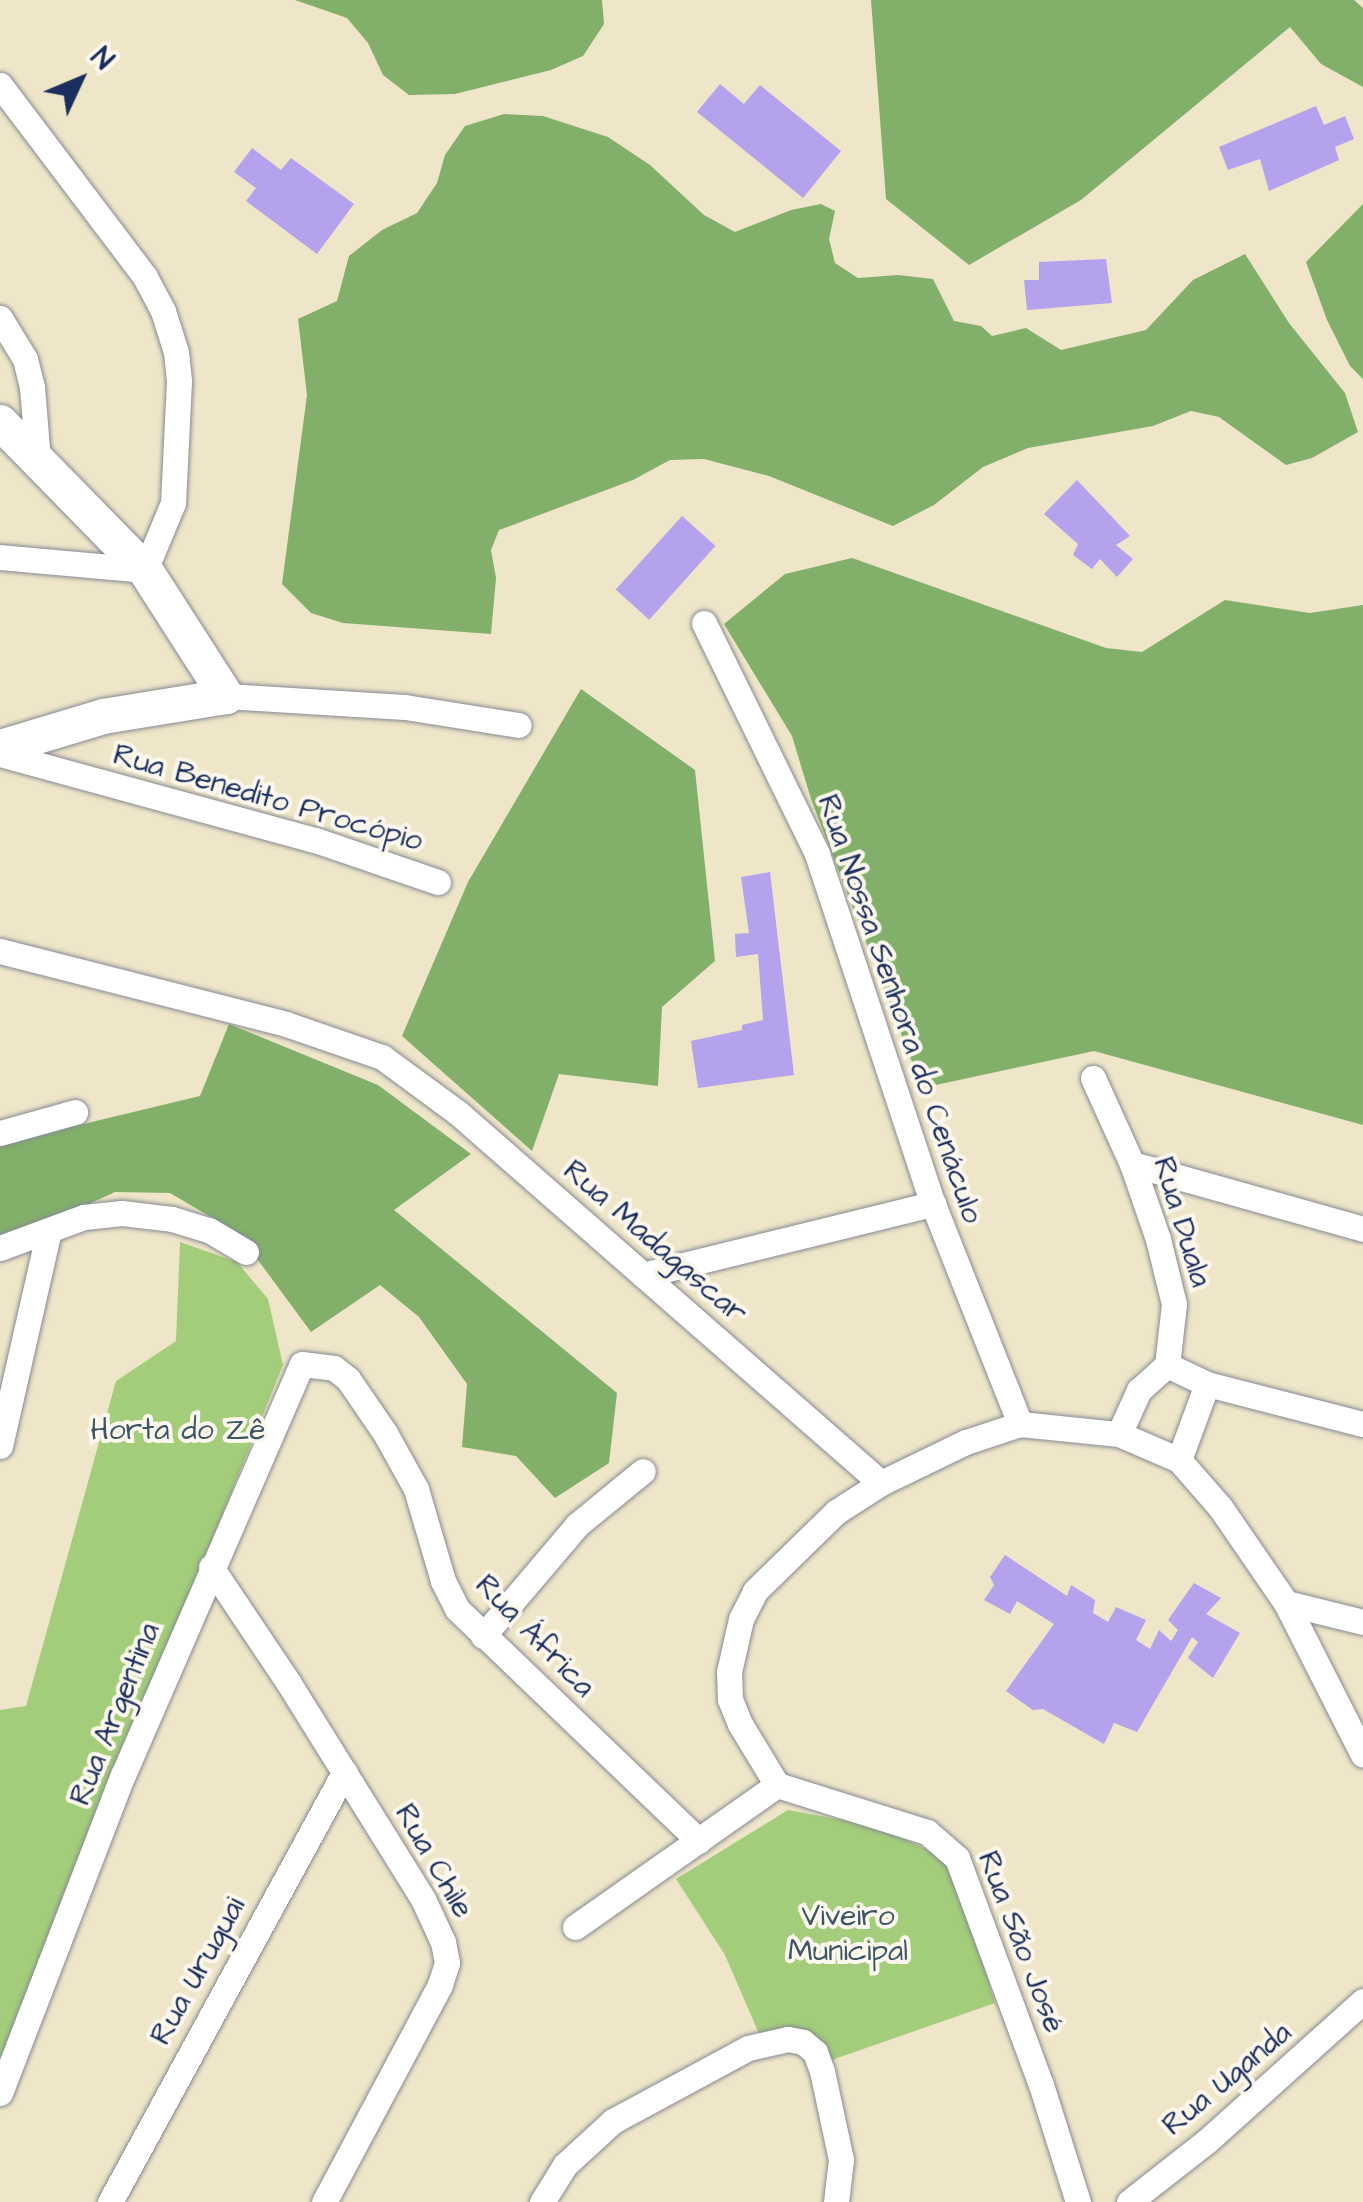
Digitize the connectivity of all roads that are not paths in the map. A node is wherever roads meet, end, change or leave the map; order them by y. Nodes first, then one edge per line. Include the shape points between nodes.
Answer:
1 (0, 85) edge
2 (0, 318) edge
3 (0, 422) edge
4 (38, 460) junction
5 (0, 557) edge
6 (144, 570) junction
7 (704, 623) dead end
8 (226, 696) junction
9 (520, 725) dead end
10 (39, 732) junction
11 (0, 750) edge
12 (79, 776) junction
13 (438, 882) dead end
14 (0, 951) edge
15 (1093, 1078) dead end
16 (76, 1112) dead end
17 (0, 1133) edge
18 (1132, 1164) junction
19 (932, 1204) junction
20 (1363, 1229) edge
21 (49, 1230) junction
22 (0, 1248) edge
23 (246, 1252) dead end
24 (0, 1258) edge
25 (643, 1275) junction
26 (31, 1299) junction
27 (302, 1364) joint
28 (1167, 1365) junction
29 (1208, 1384) junction
30 (1020, 1424) junction
31 (1363, 1424) edge
32 (1119, 1434) junction
33 (0, 1446) edge
34 (1179, 1460) junction
35 (643, 1471) dead end
36 (880, 1483) junction
37 (211, 1567) junction
38 (1286, 1603) junction
39 (1363, 1622) edge
40 (482, 1636) junction
41 (1363, 1755) edge
42 (344, 1772) junction
43 (777, 1785) junction
44 (699, 1841) junction
45 (575, 1926) dead end
46 (1363, 2001) edge
47 (0, 2093) edge
48 (110, 2202) edge
49 (324, 2202) edge
50 (542, 2202) edge
51 (836, 2202) edge
52 (1078, 2202) edge
53 (1128, 2202) edge

1 - 6 street via 146,277 176,352 173,502
2 - 4 street via 25,358
3 - 4 main road
4 - 6 main road
5 - 6 street
6 - 8 main road
7 - 19 street, Rua Nossa Senhora do Cenáculo via 818,854
8 - 9 street via 405,707
8 - 10 main road
10 - 11 main road
10 - 12 street, Rua Benedito Procópio via 49,753
11 - 12 street, Rua Benedito Procópio
12 - 13 street, Rua Benedito Procópio via 316,840
14 - 25 street, Rua Madagascar via 286,1024 382,1056 457,1112
15 - 18 street, Rua Duala
16 - 17 street
18 - 20 street
18 - 28 street, Rua Duala via 1174,1304
19 - 25 street
19 - 30 street, Rua Nossa Senhora do Cenáculo
21 - 22 street
21 - 23 street via 122,1213 209,1230
21 - 26 street
24 - 26 street via 24,1276
25 - 36 street, Rua Madagascar
26 - 33 street
27 - 37 street, Rua Argentina
27 - 40 street, Rua África via 334,1368 365,1402 416,1488 449,1597
28 - 29 street
28 - 32 street via 1139,1390
29 - 31 street
29 - 34 street
30 - 32 street
30 - 36 street
32 - 34 street
34 - 38 street
35 - 40 street via 576,1525
36 - 43 street via 783,1560 755,1591 741,1620 730,1660 730,1698
37 - 42 street, Rua Chile
37 - 47 street, Rua Argentina
38 - 39 street
38 - 41 street
40 - 44 street, Rua África
42 - 48 street, Rua Uruguai
42 - 49 street, Rua Chile via 423,1900 447,1963
43 - 44 street
43 - 52 street, Rua São José via 928,1832 957,1858
44 - 45 street
46 - 53 street, Rua Uganda
50 - 51 street via 565,2165 613,2121 748,2048 788,2040 814,2052 822,2071 841,2160

